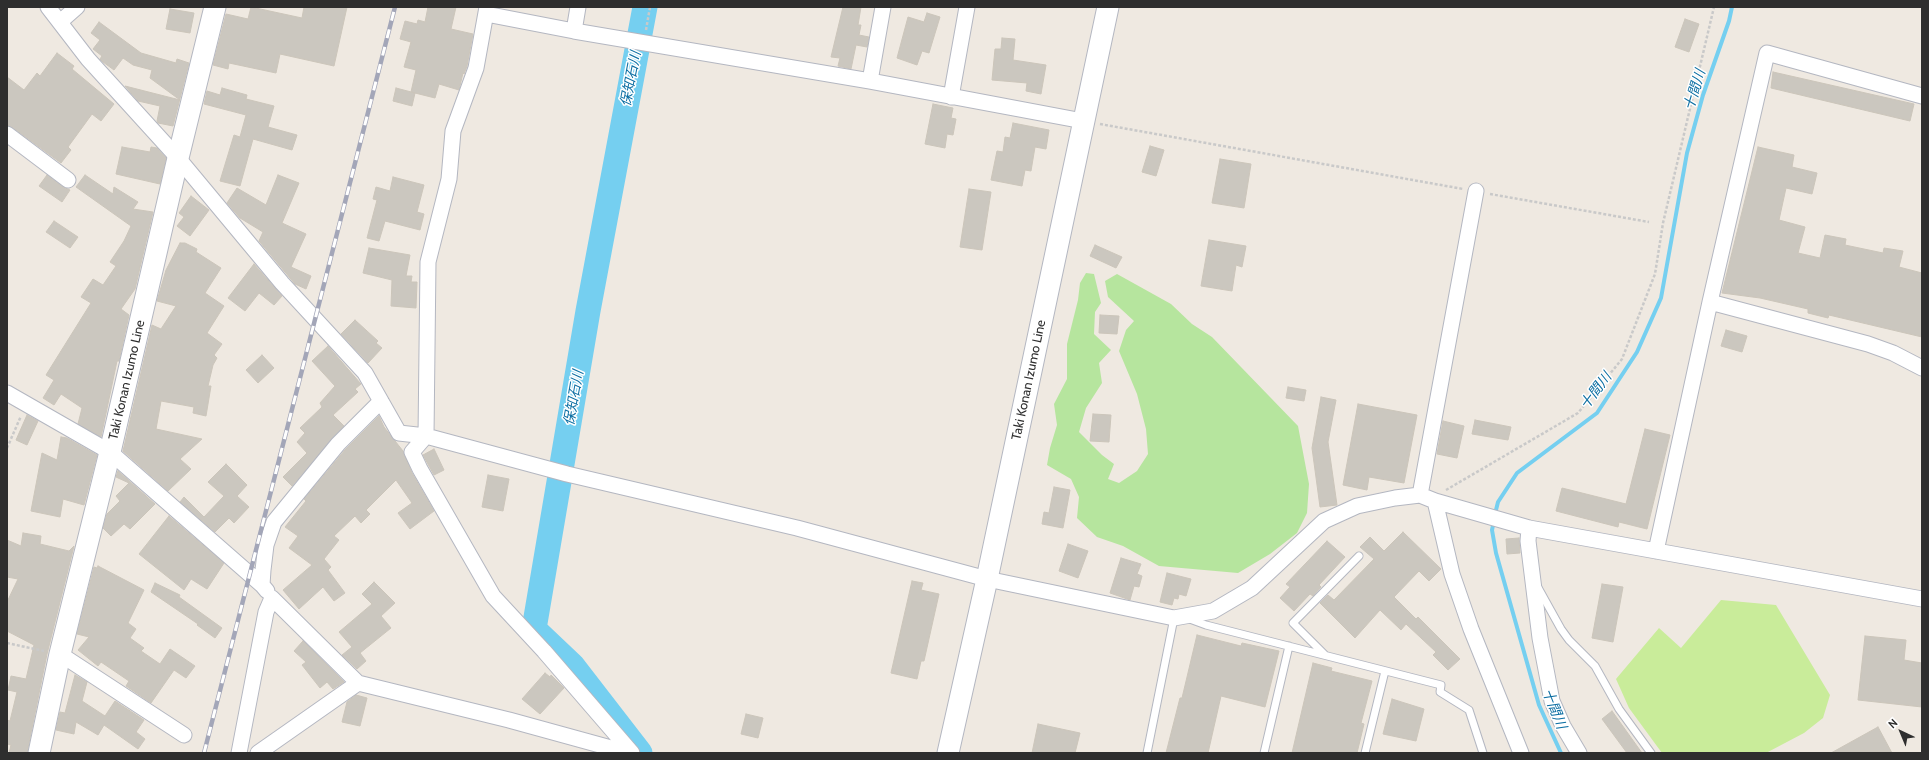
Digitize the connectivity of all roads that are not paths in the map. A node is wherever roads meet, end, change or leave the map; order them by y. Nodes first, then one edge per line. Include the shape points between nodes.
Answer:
1 (48, 7) edge
2 (77, 7) edge
3 (215, 7) edge
4 (578, 7) edge
5 (883, 7) edge
6 (967, 7) edge
7 (1108, 7) edge
8 (486, 10) edge
9 (60, 22) junction
10 (574, 31) junction
11 (870, 81) junction
12 (1922, 96) edge
13 (951, 97) junction
14 (1082, 120) junction
15 (7, 134) edge
16 (178, 158) junction
17 (68, 180) dead end
18 (1476, 191) road end
19 (1710, 302) junction
20 (1922, 368) edge
21 (7, 393) edge
22 (381, 401) junction
23 (426, 436) junction
24 (110, 452) junction
25 (1420, 495) junction
26 (1435, 501) junction
27 (1529, 528) junction
28 (1656, 551) junction
29 (1359, 556) dead end
30 (987, 578) junction
31 (1534, 581) junction
32 (262, 585) junction
33 (272, 598) junction
34 (1922, 599) edge
35 (1179, 617) junction
36 (1289, 646) junction
37 (60, 654) junction
38 (1325, 656) junction
39 (1385, 671) junction
40 (358, 683) junction
41 (184, 735) dead end
42 (39, 753) edge
43 (239, 753) edge
44 (258, 753) edge
45 (631, 753) edge
46 (948, 753) edge
47 (1147, 753) edge
48 (1264, 753) edge
49 (1365, 753) edge
50 (1482, 753) edge
51 (1521, 753) edge
52 (1579, 753) edge
53 (1651, 753) edge

1 - 9 street
2 - 9 street
3 - 16 main road, Taki Konan Izumo Line
4 - 10 street
5 - 11 street
6 - 13 street
7 - 14 main road, Taki Konan Izumo Line
8 - 10 street
8 - 23 street via 476,68 453,131 449,179 428,262
9 - 16 street via 88,59
10 - 11 street
11 - 13 street
12 - 19 street via 1768,53
13 - 14 street
14 - 30 main road, Taki Konan Izumo Line
15 - 17 street
16 - 22 street via 282,284 365,373
16 - 24 main road, Taki Konan Izumo Line
18 - 25 street
19 - 20 street via 1868,344
19 - 28 street
21 - 24 street
22 - 23 street via 399,433
22 - 32 street via 338,444 274,522 266,545
23 - 30 street
23 - 45 street via 412,452 493,596
24 - 32 street
24 - 37 main road, Taki Konan Izumo Line
25 - 26 street
25 - 35 street via 1357,506 1324,521 1252,588 1213,611
26 - 27 street
26 - 51 street via 1452,574 1471,629
27 - 28 street
27 - 31 street via 1528,541
28 - 34 street
29 - 38 lane via 1293,623
30 - 35 street
30 - 46 main road, Taki Konan Izumo Line
31 - 52 street via 1541,645 1552,701
31 - 53 lane via 1561,629 1595,666 1618,709
32 - 33 street
33 - 40 street
33 - 43 street via 266,612
35 - 36 lane
35 - 47 lane
36 - 38 lane
36 - 48 lane
37 - 41 street
37 - 42 main road, Taki Konan Izumo Line
38 - 39 lane
39 - 49 lane
39 - 50 lane via 1440,685 1440,692 1469,710
40 - 44 street
40 - 45 street

